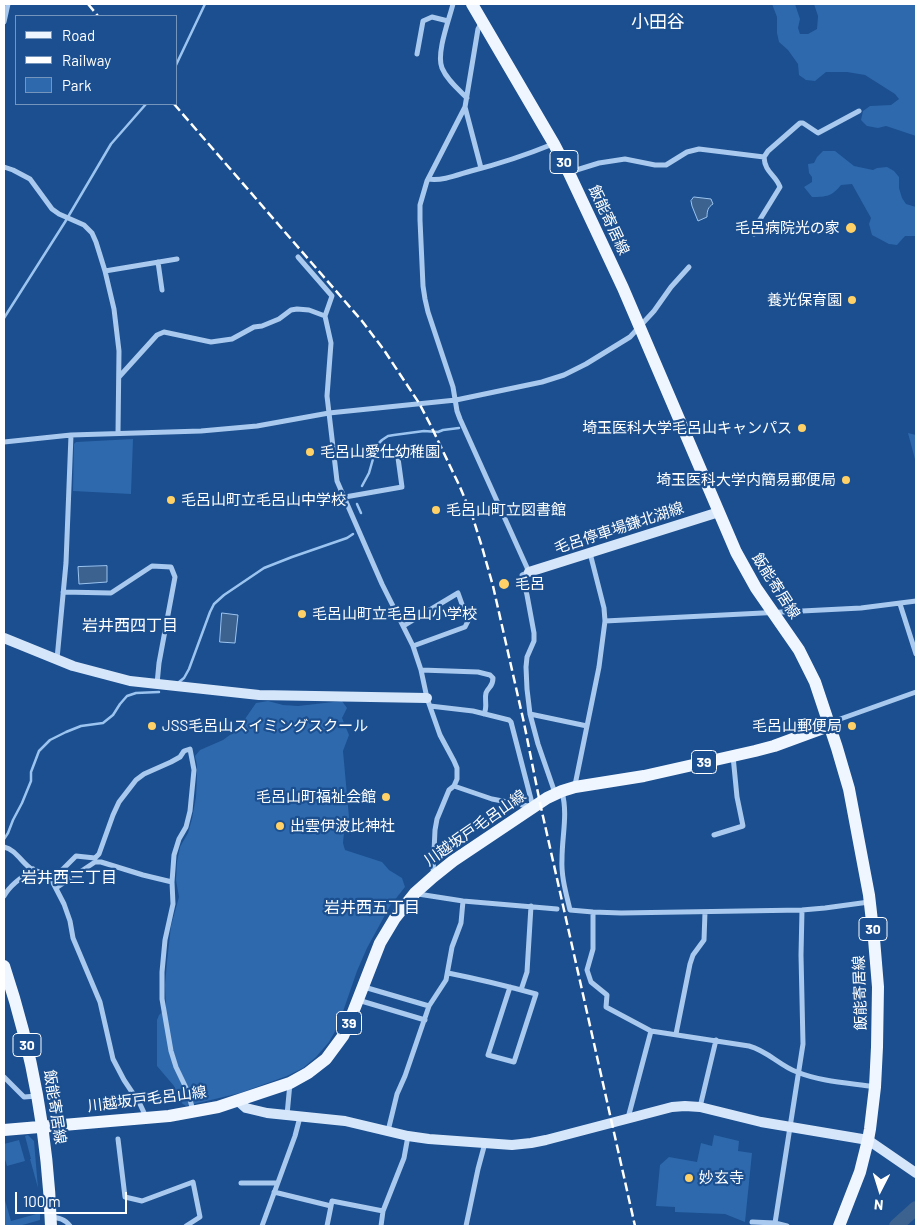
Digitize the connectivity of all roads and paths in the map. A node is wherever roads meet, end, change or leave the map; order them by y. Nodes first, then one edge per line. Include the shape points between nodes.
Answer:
1 (8, 4) edge
2 (454, 4) edge
3 (472, 4) edge
4 (448, 21) junction
5 (482, 21) junction
6 (4, 22) edge
7 (417, 54) dead end
8 (467, 98) junction
9 (465, 107) junction
10 (859, 111) dead end
11 (554, 144) junction
12 (764, 157) junction
13 (4, 167) edge
14 (481, 168) junction
15 (569, 172) junction
16 (428, 179) junction
17 (754, 234) dead end
18 (298, 257) dead end
19 (177, 259) dead end
20 (158, 262) junction
21 (689, 267) dead end
22 (105, 271) junction
23 (162, 290) dead end
24 (325, 316) junction
25 (640, 328) junction
26 (119, 377) junction
27 (456, 400) junction
28 (329, 413) junction
29 (118, 434) junction
30 (71, 436) junction
31 (4, 442) edge
32 (420, 454) dead end
33 (344, 497) junction
34 (719, 512) junction
35 (590, 553) junction
36 (529, 572) junction
37 (63, 592) junction
38 (916, 601) edge
39 (900, 604) junction
40 (774, 613) junction
41 (605, 621) junction
42 (403, 626) junction
43 (4, 638) edge
44 (413, 646) junction
45 (916, 654) edge
46 (57, 660) junction
47 (421, 670) junction
48 (160, 685) junction
49 (916, 692) edge
50 (429, 702) junction
51 (484, 714) junction
52 (530, 714) junction
53 (829, 723) junction
54 (587, 726) junction
55 (733, 756) junction
56 (454, 786) junction
57 (575, 787) junction
58 (558, 792) junction
59 (533, 807) junction
60 (714, 835) dead end
61 (4, 848) edge
62 (33, 869) junction
63 (49, 875) junction
64 (432, 877) junction
65 (172, 882) junction
66 (56, 888) junction
67 (415, 893) junction
68 (4, 896) edge
69 (463, 901) junction
70 (870, 902) junction
71 (531, 906) junction
72 (557, 909) dead end
73 (802, 910) junction
74 (593, 912) junction
75 (706, 912) junction
76 (4, 966) edge
77 (448, 972) junction
78 (364, 987) junction
79 (510, 987) junction
80 (522, 990) junction
81 (358, 1000) junction
82 (429, 1006) junction
83 (425, 1020) junction
84 (651, 1031) junction
85 (676, 1034) junction
86 (716, 1040) junction
87 (799, 1073) junction
88 (4, 1077) edge
89 (290, 1083) junction
90 (875, 1087) junction
91 (37, 1096) junction
92 (237, 1100) junction
93 (700, 1107) junction
94 (193, 1112) junction
95 (287, 1115) junction
96 (300, 1116) junction
97 (146, 1117) junction
98 (628, 1118) junction
99 (42, 1126) junction
100 (791, 1127) junction
101 (4, 1130) edge
102 (388, 1131) junction
103 (408, 1136) junction
104 (118, 1139) dead end
105 (868, 1140) junction
106 (485, 1144) junction
107 (916, 1172) edge
108 (242, 1183) dead end
109 (277, 1183) junction
110 (274, 1192) junction
111 (331, 1206) junction
112 (383, 1211) junction
113 (51, 1222) edge
114 (752, 1222) dead end
115 (775, 1223) junction
116 (70, 1226) edge
117 (186, 1226) edge
118 (262, 1226) edge
119 (327, 1226) edge
120 (381, 1226) edge
121 (467, 1226) edge
122 (787, 1226) edge
123 (839, 1226) edge

1 - 6 street
2 - 4 street
3 - 5 main road, 飯能寄居線 / 30
4 - 7 street via 432,17 423,21
4 - 8 street via 441,49 442,69
5 - 8 street
5 - 11 main road, 飯能寄居線 / 30
8 - 9 street
9 - 14 street
9 - 16 street
10 - 12 street via 818,133 800,123
11 - 14 street
11 - 15 main road, 飯能寄居線 / 30
12 - 15 street via 698,149 666,164 625,159
12 - 17 street via 767,170 780,187
13 - 22 street via 30,179 52,209 84,225 92,233
14 - 16 street via 438,180
15 - 25 main road, 飯能寄居線 / 30
16 - 27 street via 420,212 425,300
18 - 24 street via 332,296
19 - 20 street
20 - 22 street
20 - 23 street
21 - 25 street
22 - 26 street via 114,309
24 - 26 street via 309,310 291,310 279,319 232,339 211,342 164,332 157,335
24 - 28 street via 331,343
25 - 27 street via 630,338 564,375
25 - 34 main road, 飯能寄居線 / 30
26 - 29 street
27 - 28 street
27 - 36 street via 460,419
28 - 29 street via 257,426
28 - 33 street via 337,481
29 - 30 street
30 - 31 street
30 - 37 street
32 - 33 street via 398,458 402,487
33 - 42 street
34 - 35 street, 毛呂停車場鎌北湖線
34 - 40 main road, 飯能寄居線 / 30 via 741,562
35 - 36 street, 毛呂停車場鎌北湖線
35 - 41 street
36 - 52 street via 522,574 534,633 526,667
37 - 46 street
37 - 48 street via 111,593 152,566 171,567 175,577 159,663
38 - 39 street
39 - 40 street
39 - 45 street
40 - 41 street
40 - 53 main road, 飯能寄居線 / 30 via 804,659
41 - 54 street
42 - 44 street
42 - 44 street via 458,593 468,622 465,627
43 - 46 street
44 - 47 street
46 - 48 street via 113,678
47 - 50 street
47 - 51 street via 490,675 493,684 486,693
48 - 50 street via 260,695
49 - 53 street
50 - 51 street
50 - 56 street via 440,735 457,768
51 - 59 street via 511,722
52 - 54 street
52 - 58 street via 538,744
53 - 55 main road, 川越坂戸毛呂山線 / 39 via 774,746
53 - 70 main road, 飯能寄居線 / 30 via 849,790
54 - 57 street
55 - 57 main road, 川越坂戸毛呂山線 / 39
55 - 60 street via 743,826
56 - 59 street via 492,799
56 - 64 street via 449,790 437,819
57 - 58 main road, 川越坂戸毛呂山線 / 39
58 - 59 main road, 川越坂戸毛呂山線 / 39
58 - 74 street via 565,805 562,875 570,910
59 - 64 main road, 川越坂戸毛呂山線 / 39
61 - 62 street via 9,848
62 - 63 street
62 - 68 street
63 - 65 street via 61,871 76,856 95,858 119,802 136,780 190,749 194,770 190,811 174,855
63 - 66 street
64 - 67 main road, 川越坂戸毛呂山線 / 39
65 - 66 street via 95,862
65 - 94 street via 173,904 165,940 162,999 171,1051
66 - 97 street via 100,1002 114,1059
67 - 69 street
67 - 78 main road, 川越坂戸毛呂山線 / 39 via 380,944
69 - 71 street
69 - 77 street via 461,923 452,947
70 - 73 street
70 - 90 main road, 飯能寄居線 / 30 via 878,987
71 - 72 street
71 - 80 street via 527,972
73 - 75 street
73 - 87 street via 803,1044
74 - 75 street
74 - 84 street via 593,948 587,970 591,982 607,995 606,1007
75 - 85 street via 704,940 690,964
76 - 91 main road, 飯能寄居線 / 30 via 23,1029
77 - 79 street
77 - 82 street
78 - 81 main road, 川越坂戸毛呂山線 / 39
78 - 82 street
79 - 80 street
79 - 80 street via 488,1055 514,1062 536,994
81 - 83 street
81 - 89 main road, 川越坂戸毛呂山線 / 39 via 343,1036 326,1058
82 - 83 street
83 - 102 street via 397,1094
84 - 85 street
84 - 98 street
85 - 86 street
86 - 87 street via 758,1048 784,1067
86 - 93 street
87 - 90 street
87 - 100 street
88 - 91 street via 24,1097
89 - 92 main road, 川越坂戸毛呂山線 / 39
89 - 95 street
90 - 105 main road, 飯能寄居線 / 30
91 - 99 main road, 飯能寄居線 / 30
92 - 94 main road, 川越坂戸毛呂山線 / 39
92 - 95 street via 246,1108
93 - 98 street via 672,1107
93 - 100 street
94 - 97 main road, 川越坂戸毛呂山線 / 39
95 - 96 street
96 - 102 street via 345,1121
96 - 109 street
97 - 99 main road, 川越坂戸毛呂山線 / 39
98 - 106 street via 531,1143
99 - 101 main road, 川越坂戸毛呂山線 / 39
99 - 113 main road, 飯能寄居線 / 30
100 - 105 street
100 - 115 street
102 - 103 street
103 - 106 street
103 - 112 street via 404,1158
104 - 117 street via 125,1198 142,1201 193,1182 200,1217
105 - 107 street
105 - 123 main road, 飯能寄居線 / 30 via 860,1172
106 - 121 street
108 - 109 street
109 - 110 street
110 - 111 street
110 - 118 street
111 - 112 street via 332,1201
111 - 119 street
112 - 120 street
113 - 116 street via 62,1219
114 - 115 street
115 - 122 street

